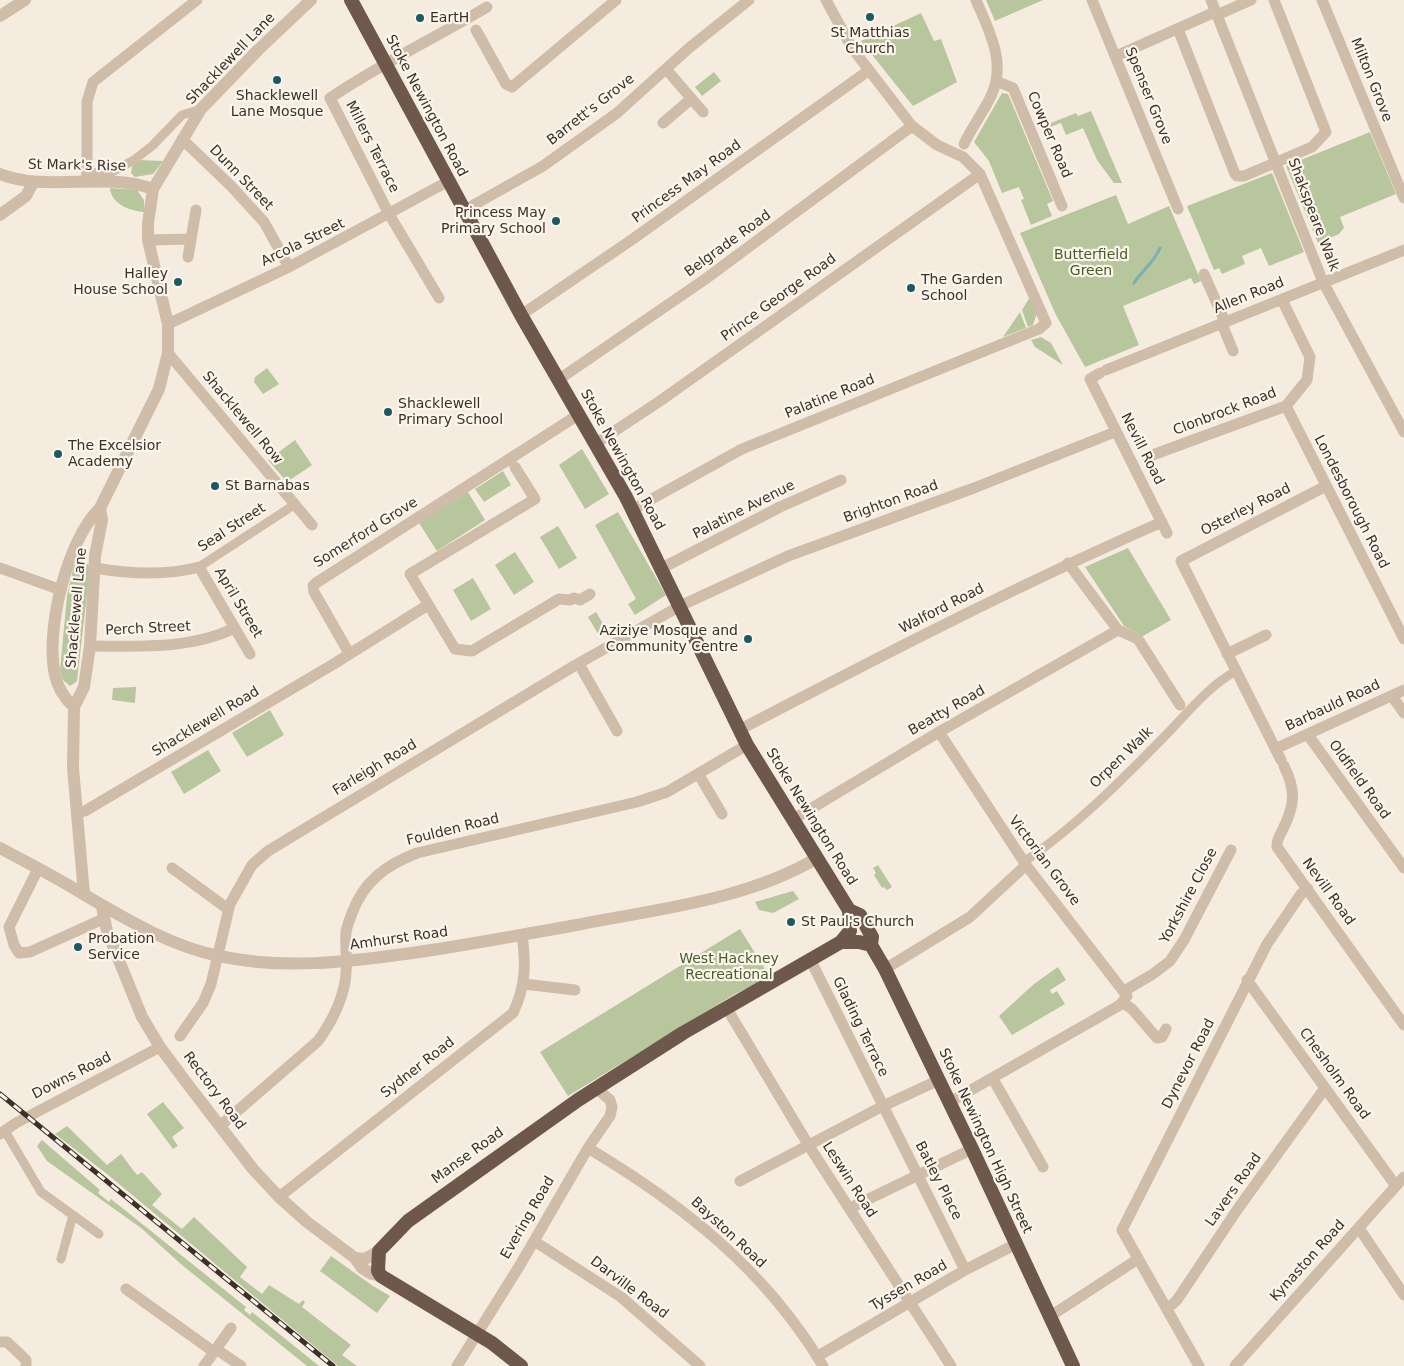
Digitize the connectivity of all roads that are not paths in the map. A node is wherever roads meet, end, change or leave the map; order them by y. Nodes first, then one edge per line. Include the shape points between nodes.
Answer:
1 (25, 0) edge
2 (197, 0) edge
3 (351, 0) edge
4 (616, 0) edge
5 (749, 0) edge
6 (826, 0) edge
7 (976, 0) edge
8 (1092, 0) edge
9 (1210, 0) edge
10 (1251, 0) edge
11 (1274, 0) edge
12 (1322, 0) edge
13 (305, 2) edge
14 (486, 7) dead end
15 (1216, 14) junction
16 (0, 16) edge
17 (472, 24) junction
18 (1178, 29) junction
19 (1116, 56) junction
20 (385, 65) junction
21 (666, 69) junction
22 (868, 70) junction
23 (996, 81) junction
24 (691, 99) junction
25 (201, 109) junction
26 (703, 112) dead end
27 (663, 123) dead end
28 (912, 126) junction
29 (182, 139) junction
30 (964, 144) dead end
31 (1276, 162) junction
32 (0, 174) edge
33 (980, 174) junction
34 (86, 177) junction
35 (447, 182) junction
36 (33, 183) junction
37 (153, 189) junction
38 (1404, 198) edge
39 (1187, 199) dead end
40 (1062, 206) dead end
41 (196, 210) dead end
42 (463, 211) junction
43 (389, 214) junction
44 (0, 215) edge
45 (191, 239) junction
46 (148, 240) junction
47 (1404, 250) edge
48 (188, 257) dead end
49 (289, 267) junction
50 (1204, 274) dead end
51 (1323, 282) junction
52 (439, 298) dead end
53 (1282, 300) junction
54 (521, 315) junction
55 (1223, 323) junction
56 (168, 324) junction
57 (1233, 351) dead end
58 (168, 353) junction
59 (1099, 374) joint
60 (558, 380) junction
61 (1286, 406) junction
62 (578, 415) junction
63 (1115, 432) junction
64 (1404, 432) edge
65 (595, 444) junction
66 (1147, 457) dead end
67 (515, 467) dead end
68 (841, 480) dead end
69 (1326, 486) junction
70 (294, 505) junction
71 (100, 508) junction
72 (632, 510) junction
73 (1162, 522) junction
74 (312, 525) dead end
75 (1167, 533) dead end
76 (72, 552) junction
77 (1181, 561) joint
78 (1068, 563) junction
79 (95, 564) junction
80 (199, 567) junction
81 (0, 568) edge
82 (662, 568) junction
83 (61, 590) junction
84 (590, 594) dead end
85 (428, 605) junction
86 (680, 606) junction
87 (235, 628) junction
88 (1118, 630) junction
89 (1266, 635) dead end
90 (1404, 639) edge
91 (90, 646) junction
92 (250, 654) dead end
93 (349, 654) junction
94 (1227, 654) junction
95 (579, 664) junction
96 (1236, 671) junction
97 (84, 687) junction
98 (59, 689) junction
99 (1404, 690) edge
100 (1392, 696) junction
101 (1180, 705) dead end
102 (74, 707) junction
103 (1404, 713) edge
104 (740, 730) junction
105 (617, 731) dead end
106 (940, 732) junction
107 (1308, 735) junction
108 (747, 745) junction
109 (1275, 749) junction
110 (699, 775) junction
111 (77, 813) junction
112 (722, 814) dead end
113 (792, 820) junction
114 (0, 848) edge
115 (1231, 850) dead end
116 (817, 858) junction
117 (1025, 864) junction
118 (172, 868) dead end
119 (1404, 868) edge
120 (38, 869) junction
121 (1308, 889) junction
122 (84, 894) junction
123 (228, 909) junction
124 (849, 910) junction
125 (103, 913) junction
126 (868, 931) joint
127 (522, 935) junction
128 (840, 942) junction
129 (871, 945) junction
130 (218, 956) junction
131 (811, 961) junction
132 (347, 962) junction
133 (885, 969) junction
134 (1247, 980) junction
135 (524, 984) junction
136 (575, 990) dead end
137 (1124, 997) junction
138 (726, 1007) junction
139 (1404, 1025) edge
140 (1166, 1029) dead end
141 (180, 1036) dead end
142 (160, 1047) junction
143 (993, 1079) junction
144 (939, 1080) junction
145 (596, 1088) junction
146 (1325, 1088) junction
147 (950, 1102) junction
148 (883, 1106) junction
149 (220, 1126) junction
150 (3, 1133) edge
151 (809, 1146) junction
152 (588, 1148) junction
153 (972, 1149) junction
154 (1043, 1166) dead end
155 (918, 1175) junction
156 (1404, 1177) edge
157 (740, 1181) dead end
158 (1396, 1186) junction
159 (279, 1197) junction
160 (850, 1208) junction
161 (74, 1216) junction
162 (1359, 1228) junction
163 (99, 1234) dead end
164 (534, 1241) junction
165 (1016, 1244) junction
166 (379, 1251) junction
167 (355, 1258) junction
168 (61, 1259) dead end
169 (1138, 1259) junction
170 (965, 1270) junction
171 (381, 1276) junction
172 (126, 1289) dead end
173 (1404, 1295) edge
174 (910, 1303) junction
175 (1167, 1309) junction
176 (1050, 1317) junction
177 (231, 1328) dead end
178 (476, 1334) junction
179 (0, 1342) edge
180 (215, 1351) junction
181 (820, 1361) edge
182 (26, 1366) edge
183 (204, 1366) edge
184 (241, 1366) edge
185 (457, 1366) edge
186 (521, 1366) edge
187 (700, 1366) edge
188 (951, 1366) edge
189 (1073, 1366) edge
190 (1199, 1366) edge
191 (1235, 1366) edge

1 - 16 street
2 - 34 street via 94,82 87,102
3 - 20 highway, Stoke Newington Road
4 - 17 street via 512,87 506,84
5 - 21 street, Barrett's Grove
6 - 22 street
7 - 23 street via 996,53
8 - 19 street, Spenser Grove
9 - 15 street, Shakspeare Walk
10 - 15 street
11 - 31 street via 1326,132 1312,147
12 - 38 street, Milton Grove
13 - 25 street, Shacklewell Lane
14 - 17 street
15 - 18 street
15 - 31 street, Shakspeare Walk
17 - 20 street
18 - 19 street
18 - 31 street via 1235,174 1244,176
19 - 39 street, Spenser Grove via 1177,206
20 - 35 highway, Stoke Newington Road
20 - 43 street, Millers Terrace via 330,98
21 - 24 street
21 - 42 street, Barrett's Grove via 617,112 544,166
22 - 28 street
22 - 54 street, Princess May Road
23 - 30 street
23 - 40 street, Cowper Road via 1013,88
24 - 26 street
24 - 27 street
25 - 29 street, Shacklewell Lane
25 - 34 street via 182,115 134,160 112,172
28 - 33 street via 937,145 963,157
28 - 60 street, Belgrade Road via 674,302
29 - 37 street, Shacklewell Lane
29 - 49 street, Dunn Street via 264,222
31 - 51 street, Shakspeare Walk
32 - 36 street, St Mark's Rise
33 - 65 street, Prince George Road
33 - 72 street, Palatine Road via 1045,323 742,449
34 - 36 street, St Mark's Rise
34 - 37 street, St Mark's Rise via 133,182
35 - 42 highway, Stoke Newington Road
35 - 43 street, Arcola Street
36 - 44 street via 26,196
37 - 46 street, Shacklewell Lane
41 - 45 street
42 - 54 highway, Stoke Newington Road
43 - 49 street, Arcola Street
43 - 52 street
45 - 46 street
45 - 48 street
46 - 56 street, Shacklewell Lane
47 - 51 street, Allen Road
49 - 56 street, Arcola Street
50 - 55 street
51 - 53 street, Allen Road
51 - 64 street, Shakspeare Walk
53 - 55 street, Allen Road
53 - 61 street, Clonbrock Road via 1310,357 1307,380
54 - 60 highway, Stoke Newington Road
55 - 57 street
55 - 59 street, Allen Road
56 - 58 street, Shacklewell Lane
58 - 70 street, Shacklewell Row
58 - 71 street, Shacklewell Lane via 159,389
59 - 63 street, Nevill Road
60 - 62 highway, Stoke Newington Road
61 - 66 street, Clonbrock Road
61 - 69 street, Londesborough Road
62 - 65 highway, Stoke Newington Road
62 - 93 street, Somerford Grove via 313,586
63 - 73 street, Nevill Road
63 - 86 street, Brighton Road via 788,556
65 - 72 highway, Stoke Newington Road
67 - 85 street via 535,498 410,574
68 - 82 street, Palatine Avenue via 780,507
69 - 77 street, Osterley Road
69 - 90 street, Londesborough Road
70 - 74 street, Shacklewell Row
70 - 80 street, Seal Street
71 - 76 street, Shacklewell Lane via 91,517
71 - 79 street, Shacklewell Lane via 102,520
72 - 82 highway, Stoke Newington Road
73 - 75 street, Nevill Road
73 - 78 street, Walford Road
76 - 79 street via 85,553
76 - 83 street, Shacklewell Lane
77 - 94 street, Nevill Road
78 - 88 street
78 - 104 street, Walford Road
79 - 80 street, Seal Street via 157,574
79 - 91 street, Shacklewell Lane
80 - 87 street, April Street
81 - 83 street
82 - 86 highway, Stoke Newington Road
83 - 98 street, Shacklewell Lane via 52,657
84 - 85 street via 580,600 559,599 472,651 456,649
85 - 93 street
86 - 95 street, Farleigh Road
86 - 104 highway, Stoke Newington Road
87 - 91 street, Perch Street via 217,637 182,644
87 - 92 street, April Street
88 - 101 street via 1138,639
88 - 106 street, Beatty Road
89 - 94 street
91 - 97 street, Shacklewell Lane
93 - 111 street, Shacklewell Road via 100,803
94 - 96 street, Nevill Road
95 - 105 street
95 - 123 street, Farleigh Road via 268,850 240,882
96 - 109 street, Nevill Road
96 - 117 street, Orpen Walk via 1195,705 1059,838
97 - 98 street via 71,691
97 - 102 street, Shacklewell Lane
98 - 102 street, Shacklewell Lane
99 - 100 street, Barbauld Road
100 - 103 street
100 - 107 street, Barbauld Road
102 - 111 street, Shacklewell Lane via 73,768
104 - 108 highway, Stoke Newington Road
106 - 113 street, Beatty Road
106 - 117 street, Victorian Grove
107 - 109 street, Barbauld Road
107 - 119 street, Oldfield Road
108 - 110 street, Foulden Road
108 - 113 highway, Stoke Newington Road
109 - 121 street, Nevill Road via 1292,785 1294,805 1276,844
110 - 112 street
110 - 132 street, Foulden Road via 667,792 637,802 417,853 393,862 376,874 354,907 346,930
111 - 122 street, Shacklewell Lane
113 - 116 highway, Stoke Newington Road
114 - 120 street, Amhurst Road
115 - 137 street, Yorkshire Close via 1188,933 1170,960
116 - 124 highway, Stoke Newington Road
116 - 127 street, Amhurst Road via 779,879 720,896
117 - 133 street via 970,917
117 - 137 street, Victorian Grove
118 - 123 street
120 - 122 street, Amhurst Road
120 - 125 street via 9,927 19,953 30,952
121 - 134 street, Dynevor Road via 1280,923
121 - 139 street, Nevill Road
122 - 125 street, Amhurst Road
123 - 130 street, Farleigh Road
124 - 126 highway, Stoke Newington Road via 860,915
124 - 128 highway via 850,931
125 - 130 street, Amhurst Road via 180,945
125 - 142 street, Rectory Road via 133,996
126 - 129 highway, Stoke Newington High Street via 872,937
127 - 132 street, Amhurst Road
127 - 135 street, Sydner Road
128 - 129 highway
128 - 131 highway
129 - 133 highway, Stoke Newington High Street
130 - 132 street, Amhurst Road via 282,964
130 - 141 street, Farleigh Road via 212,984 203,1003
131 - 138 highway
131 - 148 street, Glading Terrace
132 - 149 street, Foulden Road via 340,1002 318,1041
133 - 144 highway, Stoke Newington High Street
134 - 146 street, Chesholm Road
134 - 169 street, Dynevor Road via 1122,1230
135 - 136 street
135 - 159 street, Sydner Road via 513,1012
137 - 140 street, Victorian Grove via 1157,1038 1162,1037
137 - 143 street
138 - 145 highway
138 - 151 street, Leswin Road
142 - 149 street, Rectory Road
142 - 150 street, Downs Road via 16,1123
143 - 147 street
143 - 154 street
144 - 147 highway, Stoke Newington High Street
144 - 148 street
145 - 152 street, Evering Road via 610,1100 612,1107 610,1116
145 - 166 highway, Manse Road via 438,1198 408,1221
146 - 158 street, Chesholm Road
146 - 175 street, Lavers Road via 1177,1300
147 - 153 highway, Stoke Newington High Street
148 - 151 street
148 - 155 street, Batley Place
149 - 159 street, Rectory Road
150 - 161 street via 41,1192
151 - 157 street
151 - 160 street, Leswin Road
152 - 164 street, Evering Road
152 - 181 street, Bayston Road via 657,1191 715,1237 787,1310
153 - 155 street
153 - 165 highway, Stoke Newington High Street
155 - 160 street
155 - 170 street, Batley Place
156 - 158 street, Kynaston Road
158 - 162 street, Kynaston Road
159 - 167 street, Rectory Road
160 - 174 street, Leswin Road
161 - 163 street
161 - 168 street
162 - 173 street
162 - 191 street, Kynaston Road
164 - 178 street, Evering Road
164 - 187 street, Darville Road via 621,1297
165 - 170 street, Tyssen Road
165 - 176 highway, Stoke Newington High Street
166 - 167 street via 366,1259
166 - 171 highway via 378,1271
167 - 171 street, Rectory Road via 368,1272
169 - 175 street, Dynevor Road
169 - 176 street
170 - 174 street, Tyssen Road
171 - 178 highway, Rectory Road
172 - 180 street
174 - 181 street, Tyssen Road
174 - 188 street, Leswin Road
175 - 190 street, Dynevor Road
176 - 189 highway, Stoke Newington High Street
177 - 180 street
178 - 185 street, Evering Road
178 - 186 highway, Rectory Road
179 - 182 street via 7,1342 26,1360
180 - 183 street
180 - 184 street

